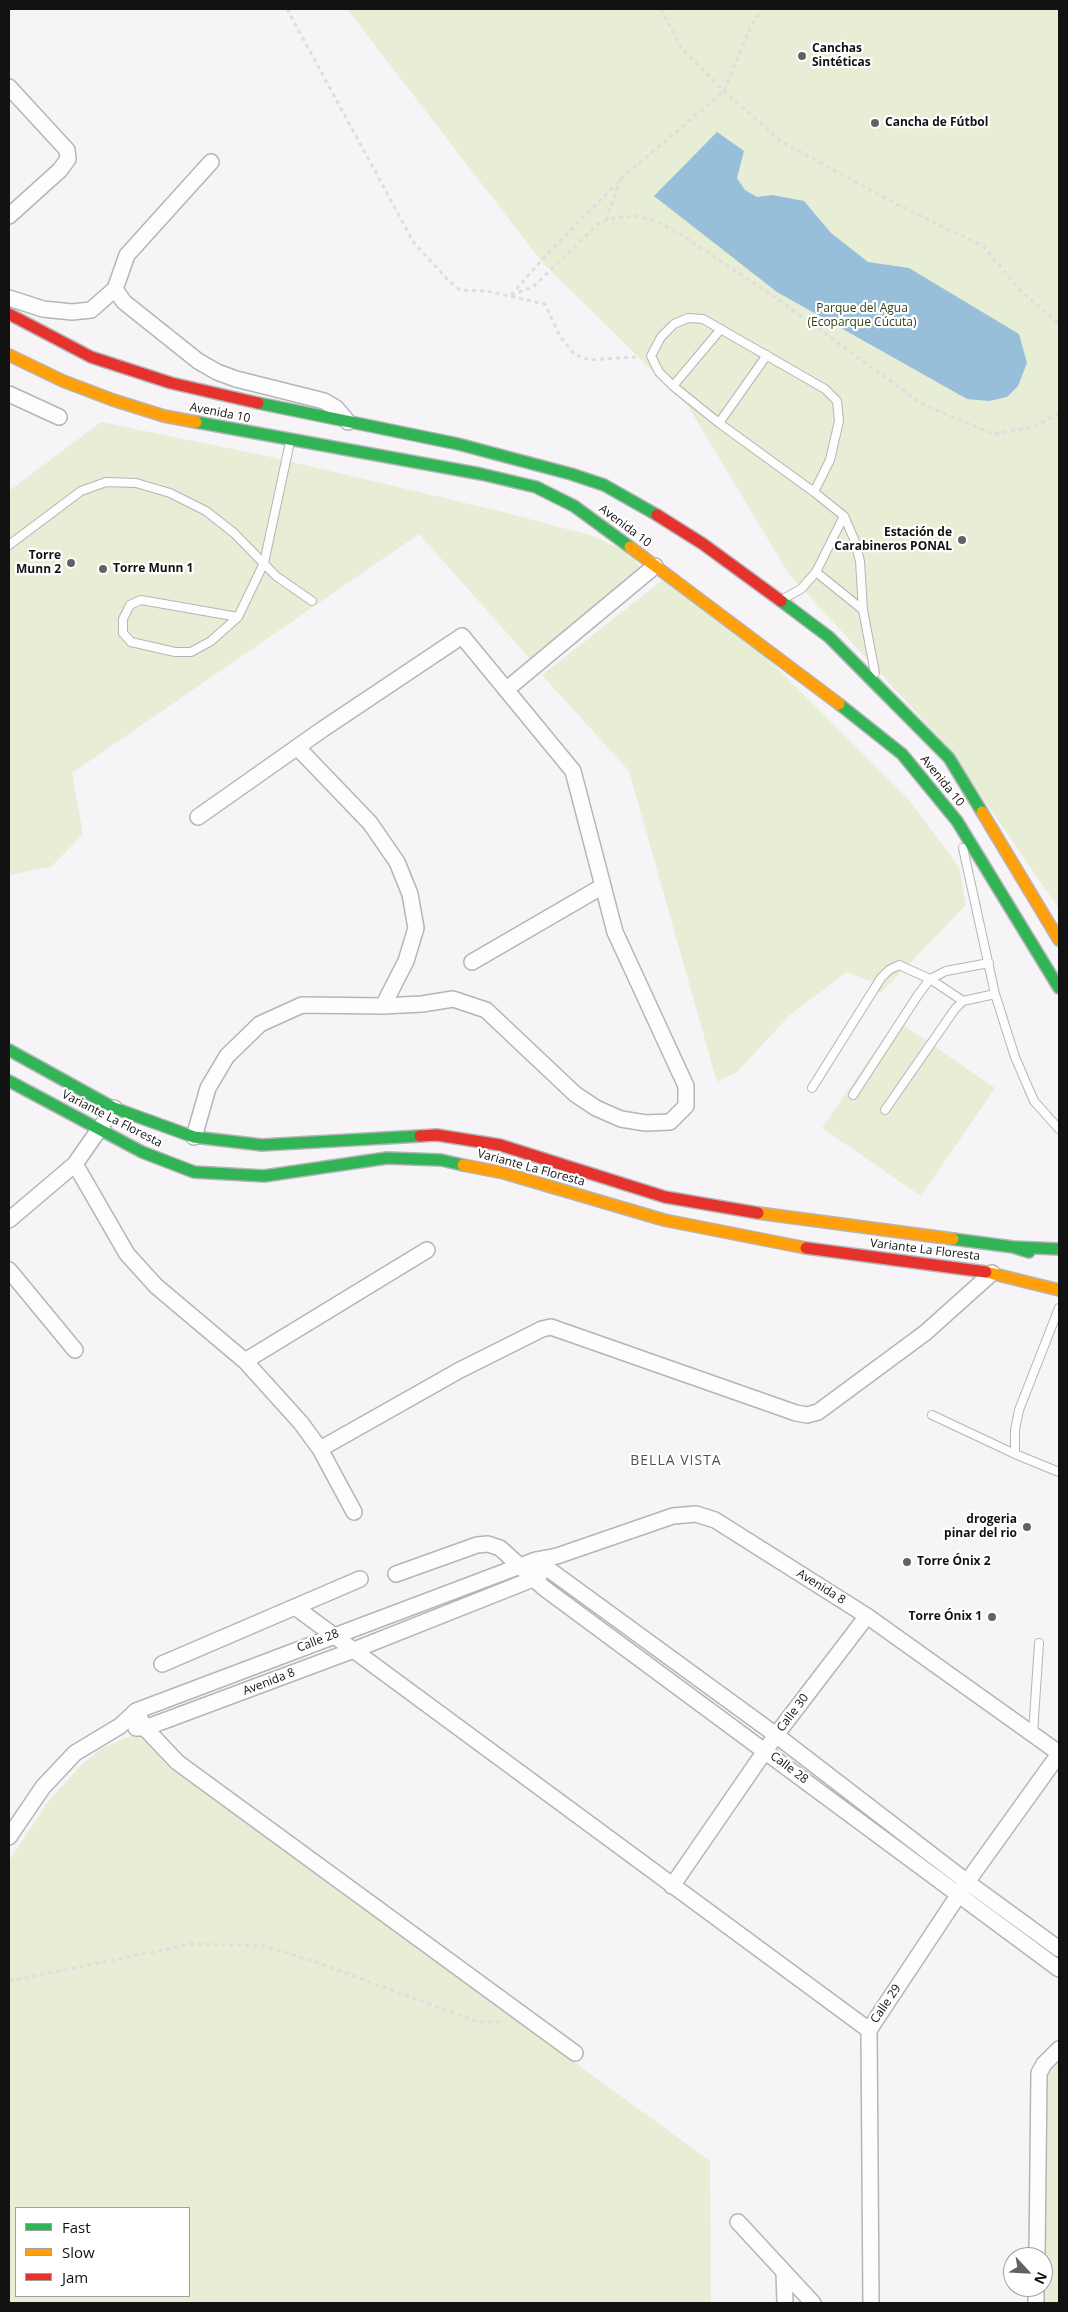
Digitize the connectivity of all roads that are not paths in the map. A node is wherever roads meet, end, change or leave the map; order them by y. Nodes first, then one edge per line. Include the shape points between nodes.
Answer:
1 (9, 87) edge
2 (211, 162) dead end
3 (9, 216) edge
4 (115, 289) junction
5 (9, 298) edge
6 (9, 314) edge
7 (721, 330) junction
8 (9, 355) edge
9 (767, 356) junction
10 (673, 386) junction
11 (9, 394) edge
12 (59, 417) dead end
13 (349, 423) junction
14 (719, 423) junction
15 (290, 440) junction
16 (814, 492) junction
17 (844, 516) junction
18 (9, 546) edge
19 (264, 563) junction
20 (655, 566) junction
21 (816, 572) junction
22 (780, 600) junction
23 (312, 601) dead end
24 (863, 610) junction
25 (238, 618) junction
26 (876, 685) junction
27 (506, 689) junction
28 (297, 747) junction
29 (198, 817) dead end
30 (957, 822) junction
31 (604, 886) junction
32 (1059, 940) edge
33 (472, 962) dead end
34 (988, 963) junction
35 (930, 979) junction
36 (1059, 988) edge
37 (995, 994) junction
38 (963, 1001) junction
39 (383, 1006) junction
40 (9, 1050) edge
41 (9, 1081) edge
42 (812, 1088) dead end
43 (853, 1095) dead end
44 (114, 1108) junction
45 (885, 1110) dead end
46 (1059, 1129) edge
47 (100, 1130) junction
48 (194, 1137) junction
49 (75, 1164) junction
50 (9, 1220) edge
51 (1013, 1247) junction
52 (1059, 1249) edge
53 (427, 1250) dead end
54 (1059, 1260) edge
55 (9, 1270) edge
56 (992, 1273) junction
57 (1059, 1290) edge
58 (1059, 1308) edge
59 (75, 1350) dead end
60 (245, 1361) junction
61 (932, 1415) dead end
62 (320, 1449) junction
63 (1015, 1454) junction
64 (1059, 1472) edge
65 (354, 1512) dead end
66 (546, 1561) junction
67 (521, 1565) junction
68 (396, 1574) dead end
69 (360, 1579) dead end
70 (533, 1579) junction
71 (295, 1607) junction
72 (868, 1616) junction
73 (335, 1634) junction
74 (1039, 1643) dead end
75 (354, 1650) junction
76 (162, 1664) dead end
77 (136, 1711) junction
78 (120, 1726) junction
79 (145, 1728) junction
80 (1033, 1734) junction
81 (776, 1735) junction
82 (766, 1750) junction
83 (1059, 1754) edge
84 (9, 1837) edge
85 (672, 1886) junction
86 (964, 1888) junction
87 (1059, 1949) edge
88 (1059, 1969) edge
89 (869, 2030) junction
90 (1059, 2049) edge
91 (575, 2053) dead end
92 (738, 2222) dead end
93 (1036, 2247) edge
94 (784, 2272) junction
95 (785, 2303) edge
96 (813, 2303) edge
97 (870, 2303) edge

1 - 3 street via 67,150 68,159
2 - 4 street via 127,255
4 - 5 street via 91,310 72,312 43,309
4 - 13 street via 124,302 198,361 217,372 324,402 336,408
6 - 13 main road, Avenida 10 via 91,357 171,383
7 - 9 lane
7 - 10 lane
7 - 10 lane via 703,319 688,318 674,324 661,337 650,356 659,372
8 - 15 main road, Avenida 10 via 113,400 164,416
9 - 14 lane
9 - 16 lane via 825,389 837,401 840,421 826,472
10 - 14 lane
11 - 12 street
13 - 22 main road, Avenida 10 via 458,444 604,485 703,544
14 - 16 lane
15 - 19 lane
15 - 20 main road, Avenida 10 via 536,487 574,506
16 - 17 lane
17 - 21 lane
17 - 24 lane via 860,561
18 - 19 lane via 81,491 106,482 136,483 170,493 206,511
19 - 23 lane via 276,576
19 - 25 lane
20 - 27 street
20 - 30 main road, Avenida 10 via 902,754
21 - 22 lane via 801,589
21 - 24 lane
22 - 26 main road, Avenida 10 via 829,637
24 - 26 lane
25 - 25 lane via 141,600 130,605 123,633 131,642 175,652 191,652
26 - 32 main road, Avenida 10 via 948,758
27 - 28 street via 462,636
27 - 31 street via 573,771
28 - 29 street
28 - 39 street via 370,823 397,862 410,894 416,928 406,961
30 - 34 lane
30 - 36 main road, Avenida 10
31 - 33 street
31 - 39 street via 615,932 686,1086 686,1106 670,1122 621,1119 596,1108 562,1082 486,1010 453,999
34 - 35 lane via 946,971
34 - 37 lane
35 - 38 lane
35 - 42 lane via 900,965 889,970
35 - 43 lane
37 - 38 lane
37 - 46 lane via 1014,1057 1034,1101
38 - 45 lane via 946,1020
39 - 48 street via 302,1005 260,1024 222,1064 208,1088
40 - 44 main road, Variante La Floresta
41 - 47 main road, Variante La Floresta
44 - 47 street
44 - 48 main road, Variante La Floresta
47 - 49 street
47 - 56 main road, Variante La Floresta via 142,1152 194,1172 264,1176 388,1158 441,1160 504,1173 664,1220 802,1248
48 - 51 main road, Variante La Floresta via 262,1145 437,1135 500,1145 665,1197 802,1220
49 - 50 street
49 - 60 street via 126,1254 156,1286
51 - 52 main road
51 - 54 main road, Variante La Floresta
53 - 60 street
55 - 59 street
56 - 57 main road, Variante La Floresta
56 - 62 street via 926,1333 818,1412 807,1415 796,1414 552,1327 460,1370
58 - 63 lane via 1020,1410 1015,1430
60 - 62 street
61 - 63 lane
62 - 65 street
63 - 64 lane
66 - 67 street, Calle 28
66 - 70 street, Avenida 8
66 - 72 street, Avenida 8 via 673,1516 696,1514 715,1520
66 - 81 street, Calle 28
67 - 68 street via 500,1548 477,1544
67 - 70 street, Calle 28
67 - 73 street, Calle 28
69 - 71 street
70 - 75 street, Avenida 8
70 - 82 street, Calle 28
71 - 73 street
71 - 76 street
72 - 80 street, Avenida 8
72 - 81 street, Calle 30
73 - 75 street
73 - 77 street, Calle 28
74 - 80 lane
75 - 79 street, Avenida 8
75 - 85 street
77 - 78 street, Calle 28
77 - 79 street
78 - 79 street, Avenida 8
78 - 84 street via 75,1753 43,1787
79 - 91 street via 177,1762
80 - 83 street, Avenida 8
81 - 82 street, Calle 30
81 - 86 street, Calle 28
82 - 85 street, Calle 30
82 - 86 street, Calle 28
83 - 86 street, Calle 29
85 - 89 street
86 - 87 street, Calle 28
86 - 88 street, Calle 28
86 - 89 street, Calle 29
89 - 97 street, Calle 29
90 - 93 street via 1039,2073
92 - 94 street
94 - 95 street
94 - 96 street

